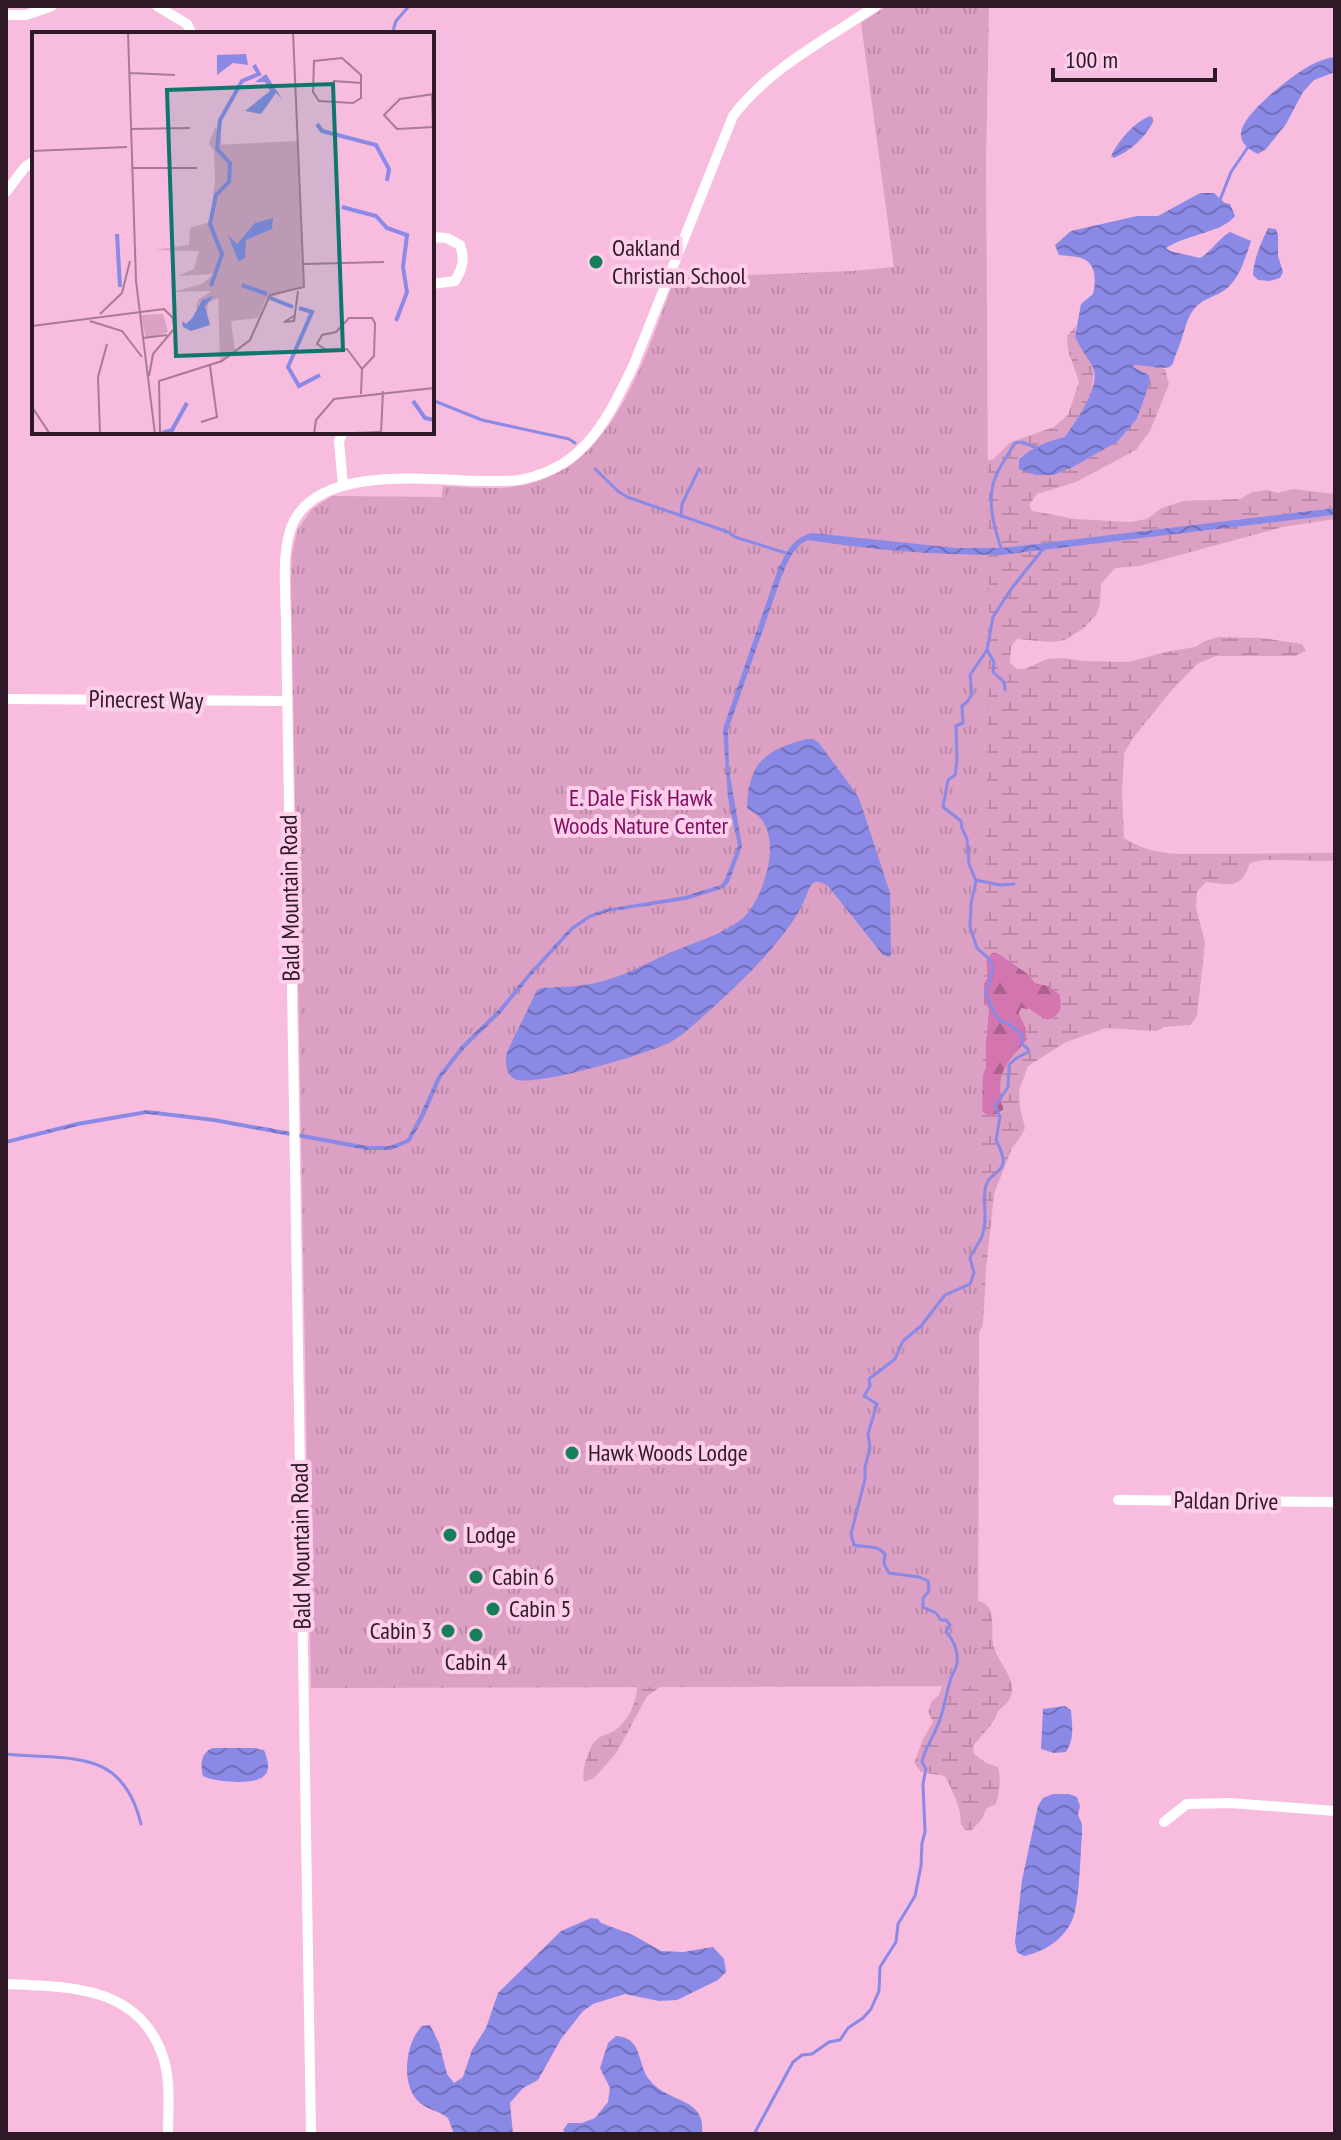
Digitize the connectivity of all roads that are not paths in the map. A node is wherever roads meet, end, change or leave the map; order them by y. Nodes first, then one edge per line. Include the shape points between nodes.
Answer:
1 (52, 6) edge
2 (157, 6) edge
3 (876, 6) edge
4 (6, 15) edge
5 (191, 32) edge
6 (32, 162) edge
7 (6, 192) edge
8 (434, 237) edge
9 (434, 284) edge
10 (342, 434) edge
11 (343, 486) junction
12 (6, 699) edge
13 (287, 701) junction
14 (1118, 1500) dead end
15 (1335, 1502) edge
16 (1335, 1811) edge
17 (1164, 1822) dead end
18 (6, 1984) edge
19 (168, 2134) edge
20 (311, 2134) edge

1 - 4 street
2 - 5 street
3 - 11 street, Bald Mountain Road via 778,72 733,116 634,364 584,446 566,462 523,480 396,479
6 - 7 street
8 - 9 street via 460,245 464,257 455,281
10 - 11 street
11 - 13 street, Bald Mountain Road via 314,499 294,520 289,535
12 - 13 street, Pinecrest Way
13 - 20 street, Bald Mountain Road
14 - 15 street, Paldan Drive
16 - 17 street via 1187,1804
18 - 19 street via 102,1994 144,2023 164,2060

